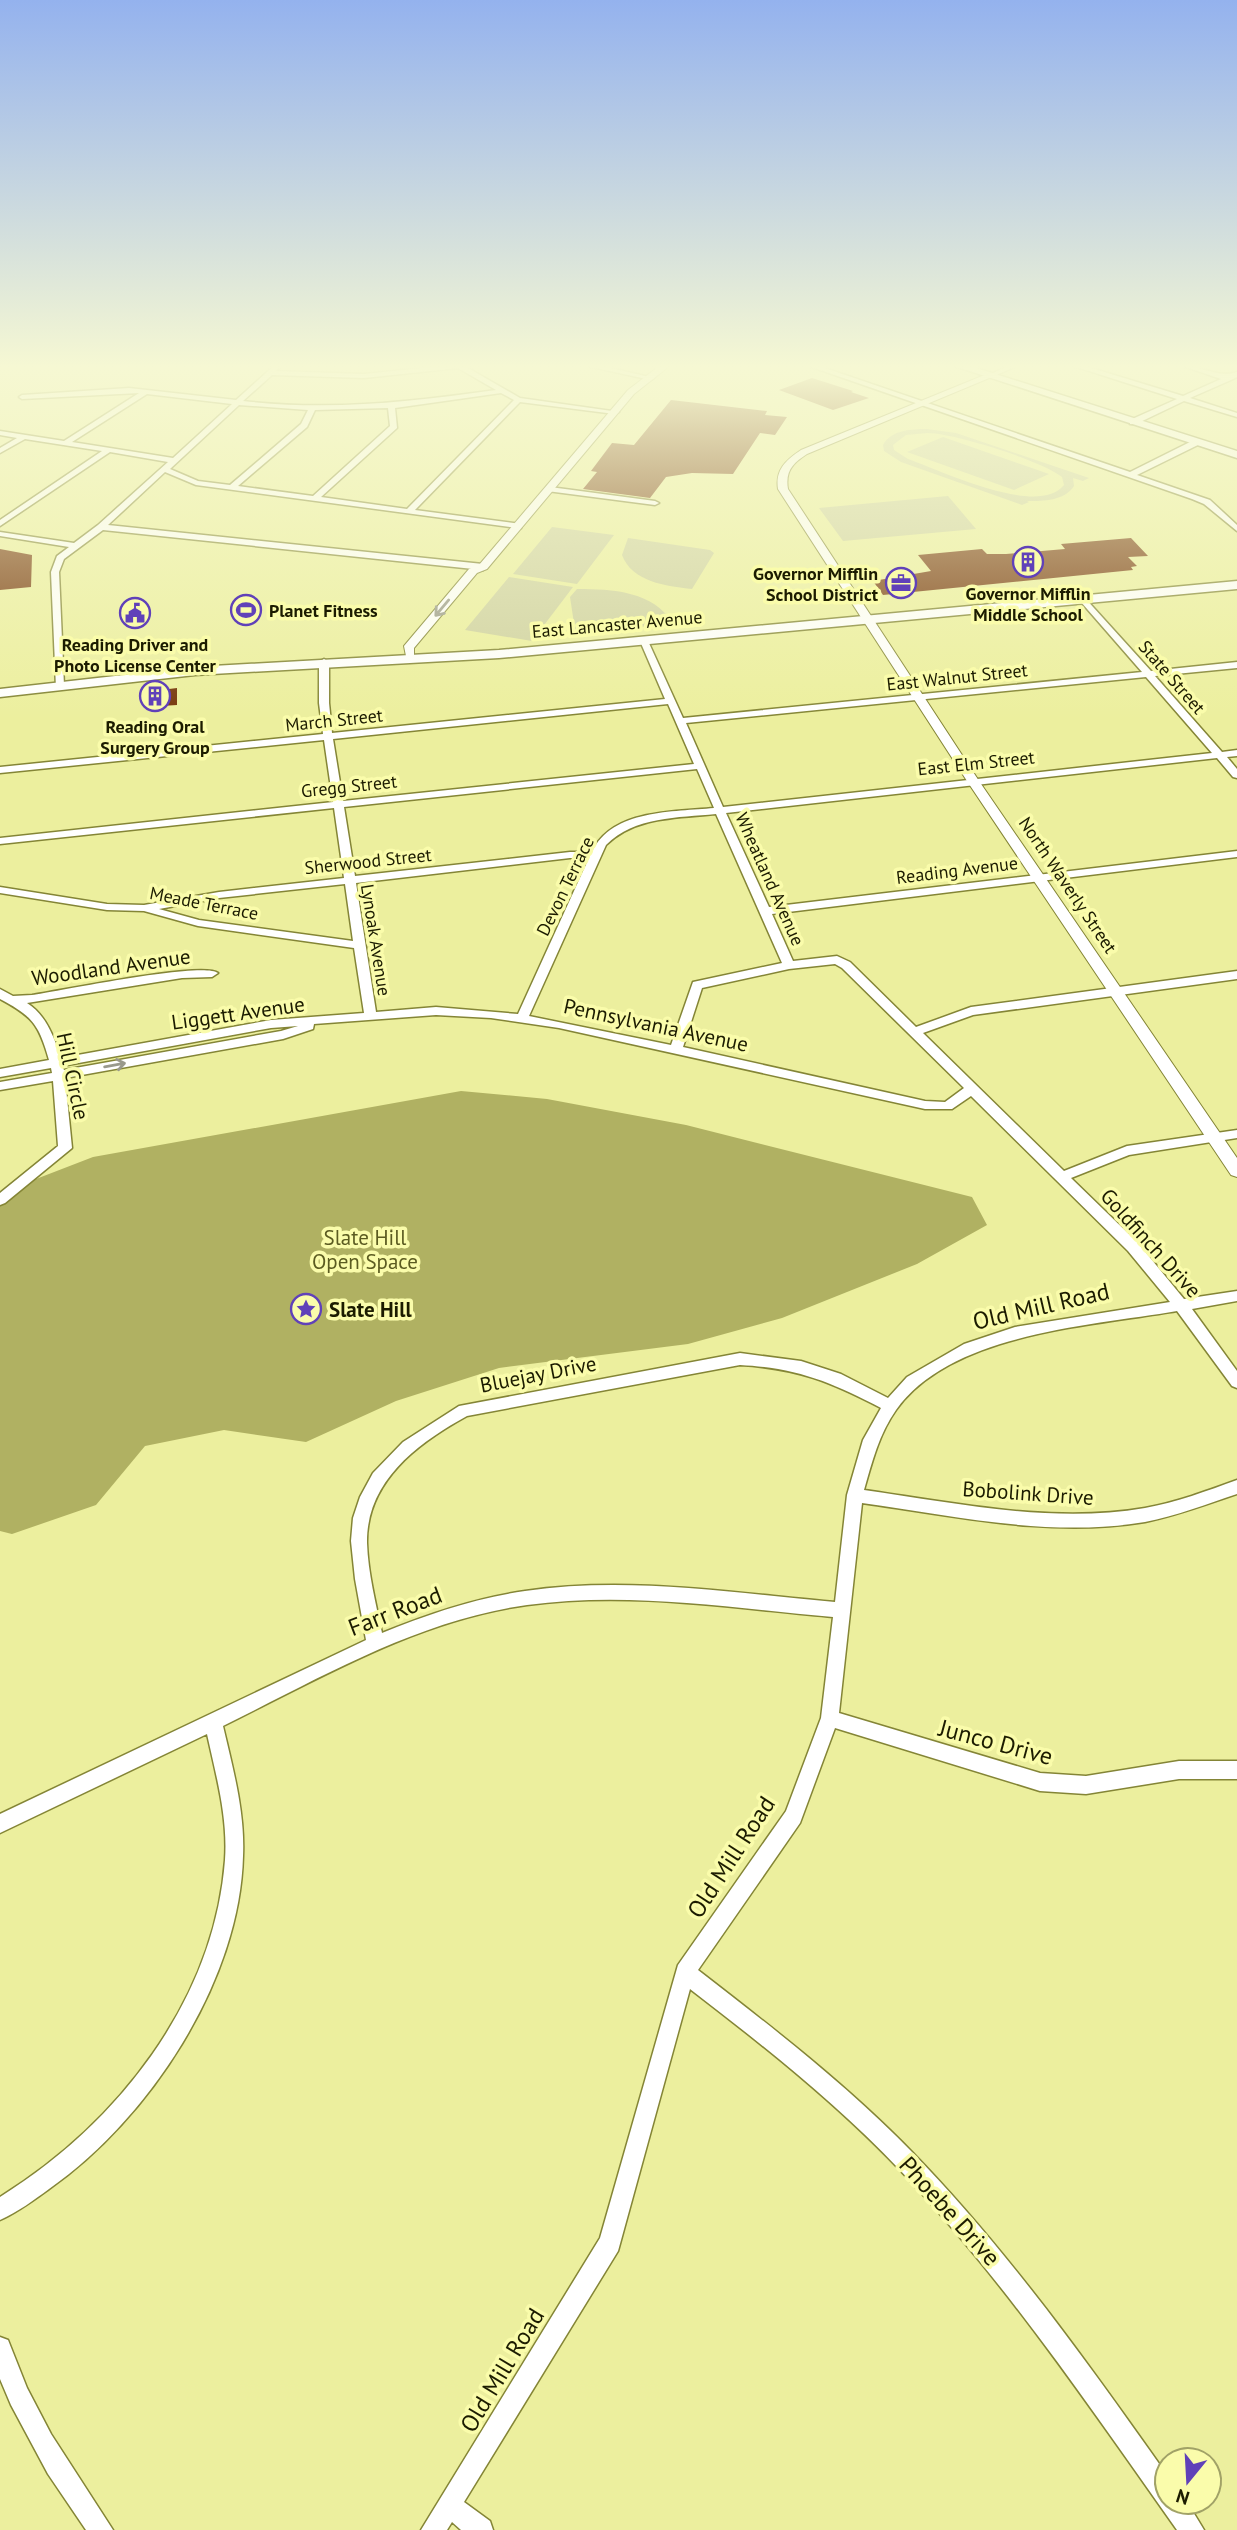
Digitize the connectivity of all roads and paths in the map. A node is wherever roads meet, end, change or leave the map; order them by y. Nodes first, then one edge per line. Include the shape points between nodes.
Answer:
1 (62, 482) edge
2 (150, 482) edge
3 (194, 482) edge
4 (238, 482) edge
5 (333, 482) edge
6 (437, 482) edge
7 (556, 482) edge
8 (781, 482) edge
9 (1151, 482) edge
10 (231, 488) junction
11 (550, 489) junction
12 (315, 499) junction
13 (655, 503) dead end
14 (409, 511) junction
15 (0, 524) edge
16 (518, 526) junction
17 (101, 527) junction
18 (1236, 527) edge
19 (0, 534) edge
20 (77, 546) junction
21 (483, 567) junction
22 (1237, 585) edge
23 (1084, 600) junction
24 (867, 620) junction
25 (644, 641) junction
26 (408, 656) junction
27 (324, 662) junction
28 (1237, 665) edge
29 (1148, 674) junction
30 (59, 687) junction
31 (0, 693) edge
32 (919, 697) junction
33 (671, 701) junction
34 (680, 721) junction
35 (328, 737) junction
36 (1237, 752) edge
37 (1218, 754) junction
38 (701, 766) junction
39 (0, 770) edge
40 (1237, 775) edge
41 (973, 781) junction
42 (338, 804) junction
43 (720, 810) junction
44 (0, 841) edge
45 (1237, 854) edge
46 (596, 855) junction
47 (1041, 878) junction
48 (350, 880) junction
49 (0, 890) edge
50 (144, 908) junction
51 (765, 911) junction
52 (359, 946) junction
53 (789, 965) junction
54 (212, 974) dead end
55 (1237, 975) edge
56 (1116, 991) junction
57 (0, 993) edge
58 (15, 999) junction
59 (370, 1014) junction
60 (522, 1018) junction
61 (323, 1021) joint
62 (914, 1032) junction
63 (676, 1049) junction
64 (56, 1069) junction
65 (0, 1073) edge
66 (0, 1086) edge
67 (972, 1089) junction
68 (1237, 1133) edge
69 (1213, 1137) junction
70 (1024, 1141) joint
71 (1237, 1171) edge
72 (1061, 1177) junction
73 (0, 1200) edge
74 (1237, 1296) edge
75 (1180, 1304) junction
76 (1237, 1382) edge
77 (890, 1406) junction
78 (1237, 1488) edge
79 (855, 1495) junction
80 (843, 1610) junction
81 (375, 1642) junction
82 (830, 1718) junction
83 (213, 1722) junction
84 (1237, 1770) edge
85 (0, 1824) edge
86 (685, 1972) junction
87 (0, 2209) edge
88 (0, 2348) edge
89 (1153, 2475) edge
90 (450, 2506) junction
91 (101, 2530) edge
92 (433, 2530) edge
93 (481, 2530) edge

1 - 15 street
2 - 17 street
3 - 10 street
4 - 10 street
5 - 12 street
6 - 14 street
7 - 11 street
8 - 24 street, North Waverly Street
9 - 18 street via 1207,502
10 - 12 street
11 - 13 street
11 - 16 street
12 - 14 street
14 - 16 street
16 - 21 street
17 - 20 street
17 - 21 street
19 - 20 street
20 - 30 street via 60,558 55,572
21 - 26 street via 486,573 462,603 420,651
22 - 23 main road, East Lancaster Avenue
23 - 24 main road, East Lancaster Avenue
23 - 29 street, State Street
24 - 25 main road, East Lancaster Avenue
24 - 32 street, North Waverly Street
25 - 26 main road, East Lancaster Avenue via 443,658
25 - 33 street, Wheatland Avenue
26 - 27 main road, East Lancaster Avenue
27 - 30 main road, East Lancaster Avenue
27 - 35 street, Lynoak Avenue
28 - 29 street, East Walnut Street
29 - 32 street, East Walnut Street
29 - 37 street, State Street
30 - 31 main road, East Lancaster Avenue
32 - 34 street, East Walnut Street
32 - 41 street, North Waverly Street
33 - 34 street, Wheatland Avenue
33 - 35 street, March Street
34 - 38 street, Wheatland Avenue
35 - 39 street, March Street
35 - 42 street, Lynoak Avenue
36 - 37 street, East Elm Street
37 - 40 street, State Street
37 - 41 street, East Elm Street
38 - 42 street, Gregg Street
38 - 43 street, Wheatland Avenue
41 - 43 street, East Elm Street
41 - 47 street, North Waverly Street
42 - 44 street, Gregg Street
42 - 48 street, Lynoak Avenue
43 - 46 street, Devon Terrace via 641,819 611,834
43 - 51 street, Wheatland Avenue
45 - 47 street, Reading Avenue
46 - 48 street, Sherwood Street
46 - 60 street, Devon Terrace
47 - 51 street, Reading Avenue
47 - 56 street, North Waverly Street
48 - 50 street, Sherwood Street
48 - 52 street, Lynoak Avenue
49 - 50 street, Meade Terrace via 107,907
50 - 52 street, Meade Terrace via 198,923
51 - 53 street, Wheatland Avenue
52 - 59 street, Lynoak Avenue
53 - 62 street, Wheatland Avenue via 837,960
53 - 63 street via 697,985
54 - 58 street, Woodland Avenue via 182,974
55 - 56 street
56 - 62 street via 971,1011
56 - 69 street, North Waverly Street
57 - 58 street, Hill Circle
58 - 64 street, Hill Circle via 40,1021
59 - 60 street, Pennsylvania Avenue via 436,1010
59 - 61 street, Pennsylvania Avenue
60 - 63 street, Pennsylvania Avenue
61 - 64 street, Liggett Avenue via 283,1035
62 - 67 street, Wheatland Avenue
63 - 67 street, Pennsylvania Avenue via 932,1106 948,1106
64 - 65 street, Liggett Avenue
64 - 66 street, Liggett Avenue
64 - 73 street, Hill Circle via 65,1148
67 - 70 street, Wheatland Avenue
68 - 69 street
69 - 71 street, North Waverly Street
69 - 72 street via 1127,1151
70 - 72 street, Goldfinch Drive
72 - 75 street, Goldfinch Drive via 1133,1247
74 - 75 street, Old Mill Road
75 - 76 street, Goldfinch Drive
75 - 77 street, Old Mill Road via 1015,1333 970,1348 912,1381
77 - 79 street, Old Mill Road via 871,1440
77 - 81 street, Bluejay Drive via 812,1368 770,1359 740,1359 464,1410 408,1444 389,1463 370,1496 359,1538
78 - 79 street, Bobolink Drive via 1156,1513 1088,1521 1027,1518
79 - 80 street, Old Mill Road
80 - 81 street, Farr Road via 627,1593 557,1594 468,1610
80 - 82 street, Old Mill Road
81 - 83 street, Farr Road
82 - 84 street, Junco Drive via 1040,1782 1086,1785 1179,1770
82 - 86 street, Old Mill Road via 793,1817
83 - 85 street, Farr Road
83 - 87 street via 230,1797 234,1857 228,1904 202,1981 162,2057 126,2107 68,2162
86 - 89 street, Phoebe Drive via 827,2085 943,2200 1058,2339
86 - 90 street, Old Mill Road via 610,2243
88 - 91 street via 37,2432
90 - 92 street, Old Mill Road
90 - 93 street

